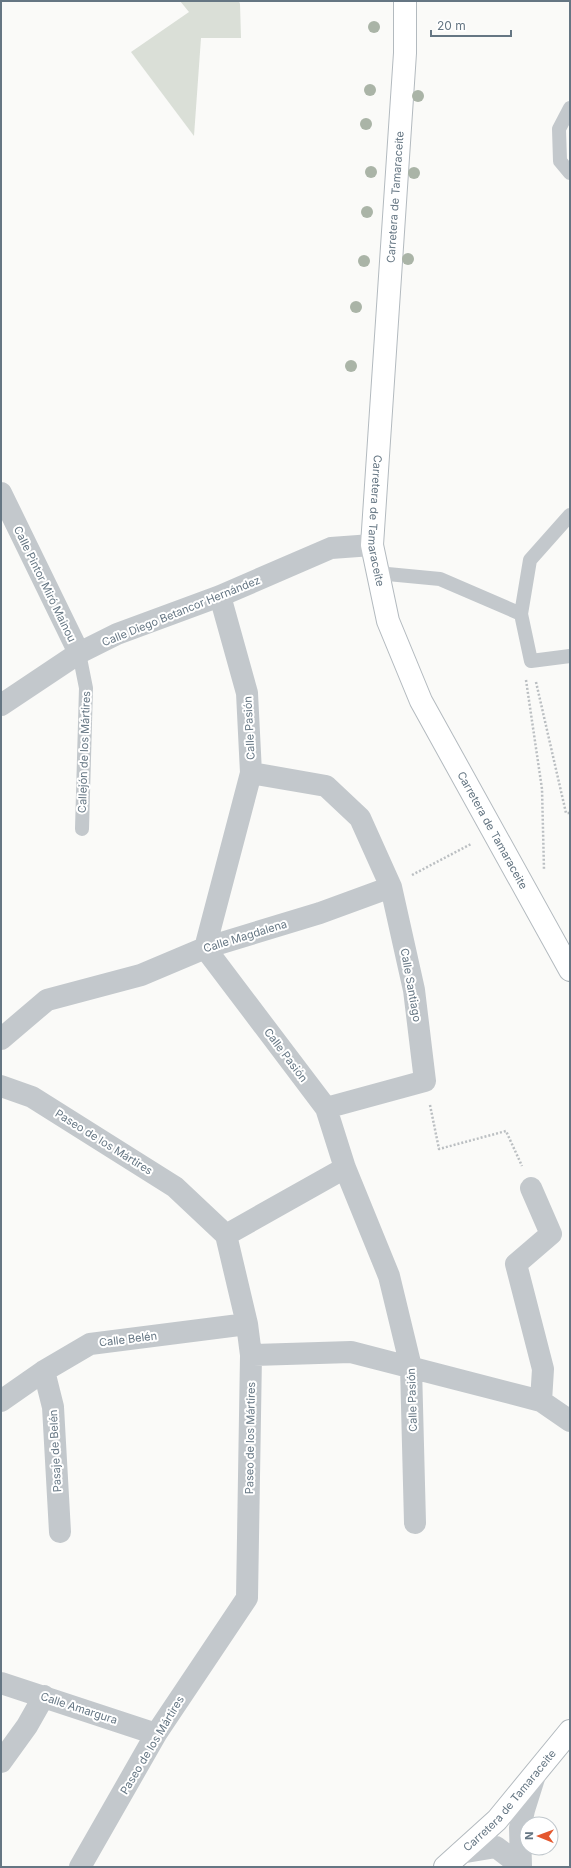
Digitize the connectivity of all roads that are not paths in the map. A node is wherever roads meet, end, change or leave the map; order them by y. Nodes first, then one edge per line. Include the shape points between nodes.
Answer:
1 (405, 1) edge
2 (570, 108) edge
3 (570, 173) edge
4 (1, 493) edge
5 (570, 515) edge
6 (372, 545) junction
7 (377, 572) junction
8 (220, 596) junction
9 (521, 614) junction
10 (79, 653) junction
11 (570, 656) edge
12 (1, 705) edge
13 (251, 773) junction
14 (82, 829) dead end
15 (391, 887) junction
16 (205, 948) junction
17 (570, 970) edge
18 (1, 1039) edge
19 (1, 1086) edge
20 (326, 1108) junction
21 (345, 1168) junction
22 (532, 1188) road end
23 (226, 1235) junction
24 (247, 1324) junction
25 (251, 1355) junction
26 (411, 1366) junction
27 (44, 1371) junction
28 (541, 1400) junction
29 (1, 1401) edge
30 (570, 1421) edge
31 (415, 1523) dead end
32 (60, 1532) dead end
33 (1, 1682) edge
34 (44, 1696) junction
35 (570, 1731) edge
36 (156, 1734) junction
37 (1, 1762) edge
38 (535, 1775) junction
39 (453, 1860) edge
40 (80, 1867) edge
41 (521, 1867) edge

1 - 6 main road, Carretera de Tamaraceite via 405,53
2 - 3 lane via 559,129 560,161
4 - 10 street, Calle Pintor Miró Mainou
5 - 9 lane via 530,560
6 - 7 main road, Carretera de Tamaraceite
6 - 8 street, Calle Diego Betancor Hernández via 331,548
7 - 9 lane via 440,579
7 - 17 main road, Carretera de Tamaraceite via 388,620 421,701
8 - 10 street, Calle Diego Betancor Hernández via 116,634
8 - 13 street, Calle Pasión via 247,693
9 - 11 lane via 531,661
10 - 12 street, Calle Diego Betancor Hernández
10 - 14 lane, Callejón de los Mártires via 86,688
13 - 15 street, Calle Santiago via 326,786 360,818
13 - 16 street, Calle Pasión
15 - 16 street, Calle Magdalena via 320,913
15 - 20 street, Calle Santiago via 414,990 425,1081
16 - 18 street, Calle Magdalena via 141,976 47,1000
16 - 20 street, Calle Pasión
19 - 23 street, Paseo de los Mártires via 32,1097 175,1187
20 - 21 street, Calle Pasión
21 - 23 street
21 - 26 street, Calle Pasión via 389,1276
22 - 28 street via 551,1234 516,1264 543,1369
23 - 24 street, Paseo de los Mártires
24 - 25 street, Paseo de los Mártires
24 - 27 street, Calle Belén via 90,1344
25 - 26 street via 351,1352
25 - 36 street, Paseo de los Mártires via 247,1598
26 - 28 street
26 - 31 street, Calle Pasión
27 - 29 street, Calle Belén
27 - 32 street, Pasaje de Belén via 53,1407
28 - 30 street
33 - 34 street, Calle Amargura
34 - 36 street, Calle Amargura
34 - 37 street via 27,1726
35 - 38 main road, Carretera de Tamaraceite
36 - 40 street, Paseo de los Mártires
38 - 39 main road, Carretera de Tamaraceite via 497,1820
38 - 41 street via 520,1828
39 - 41 street via 496,1847

